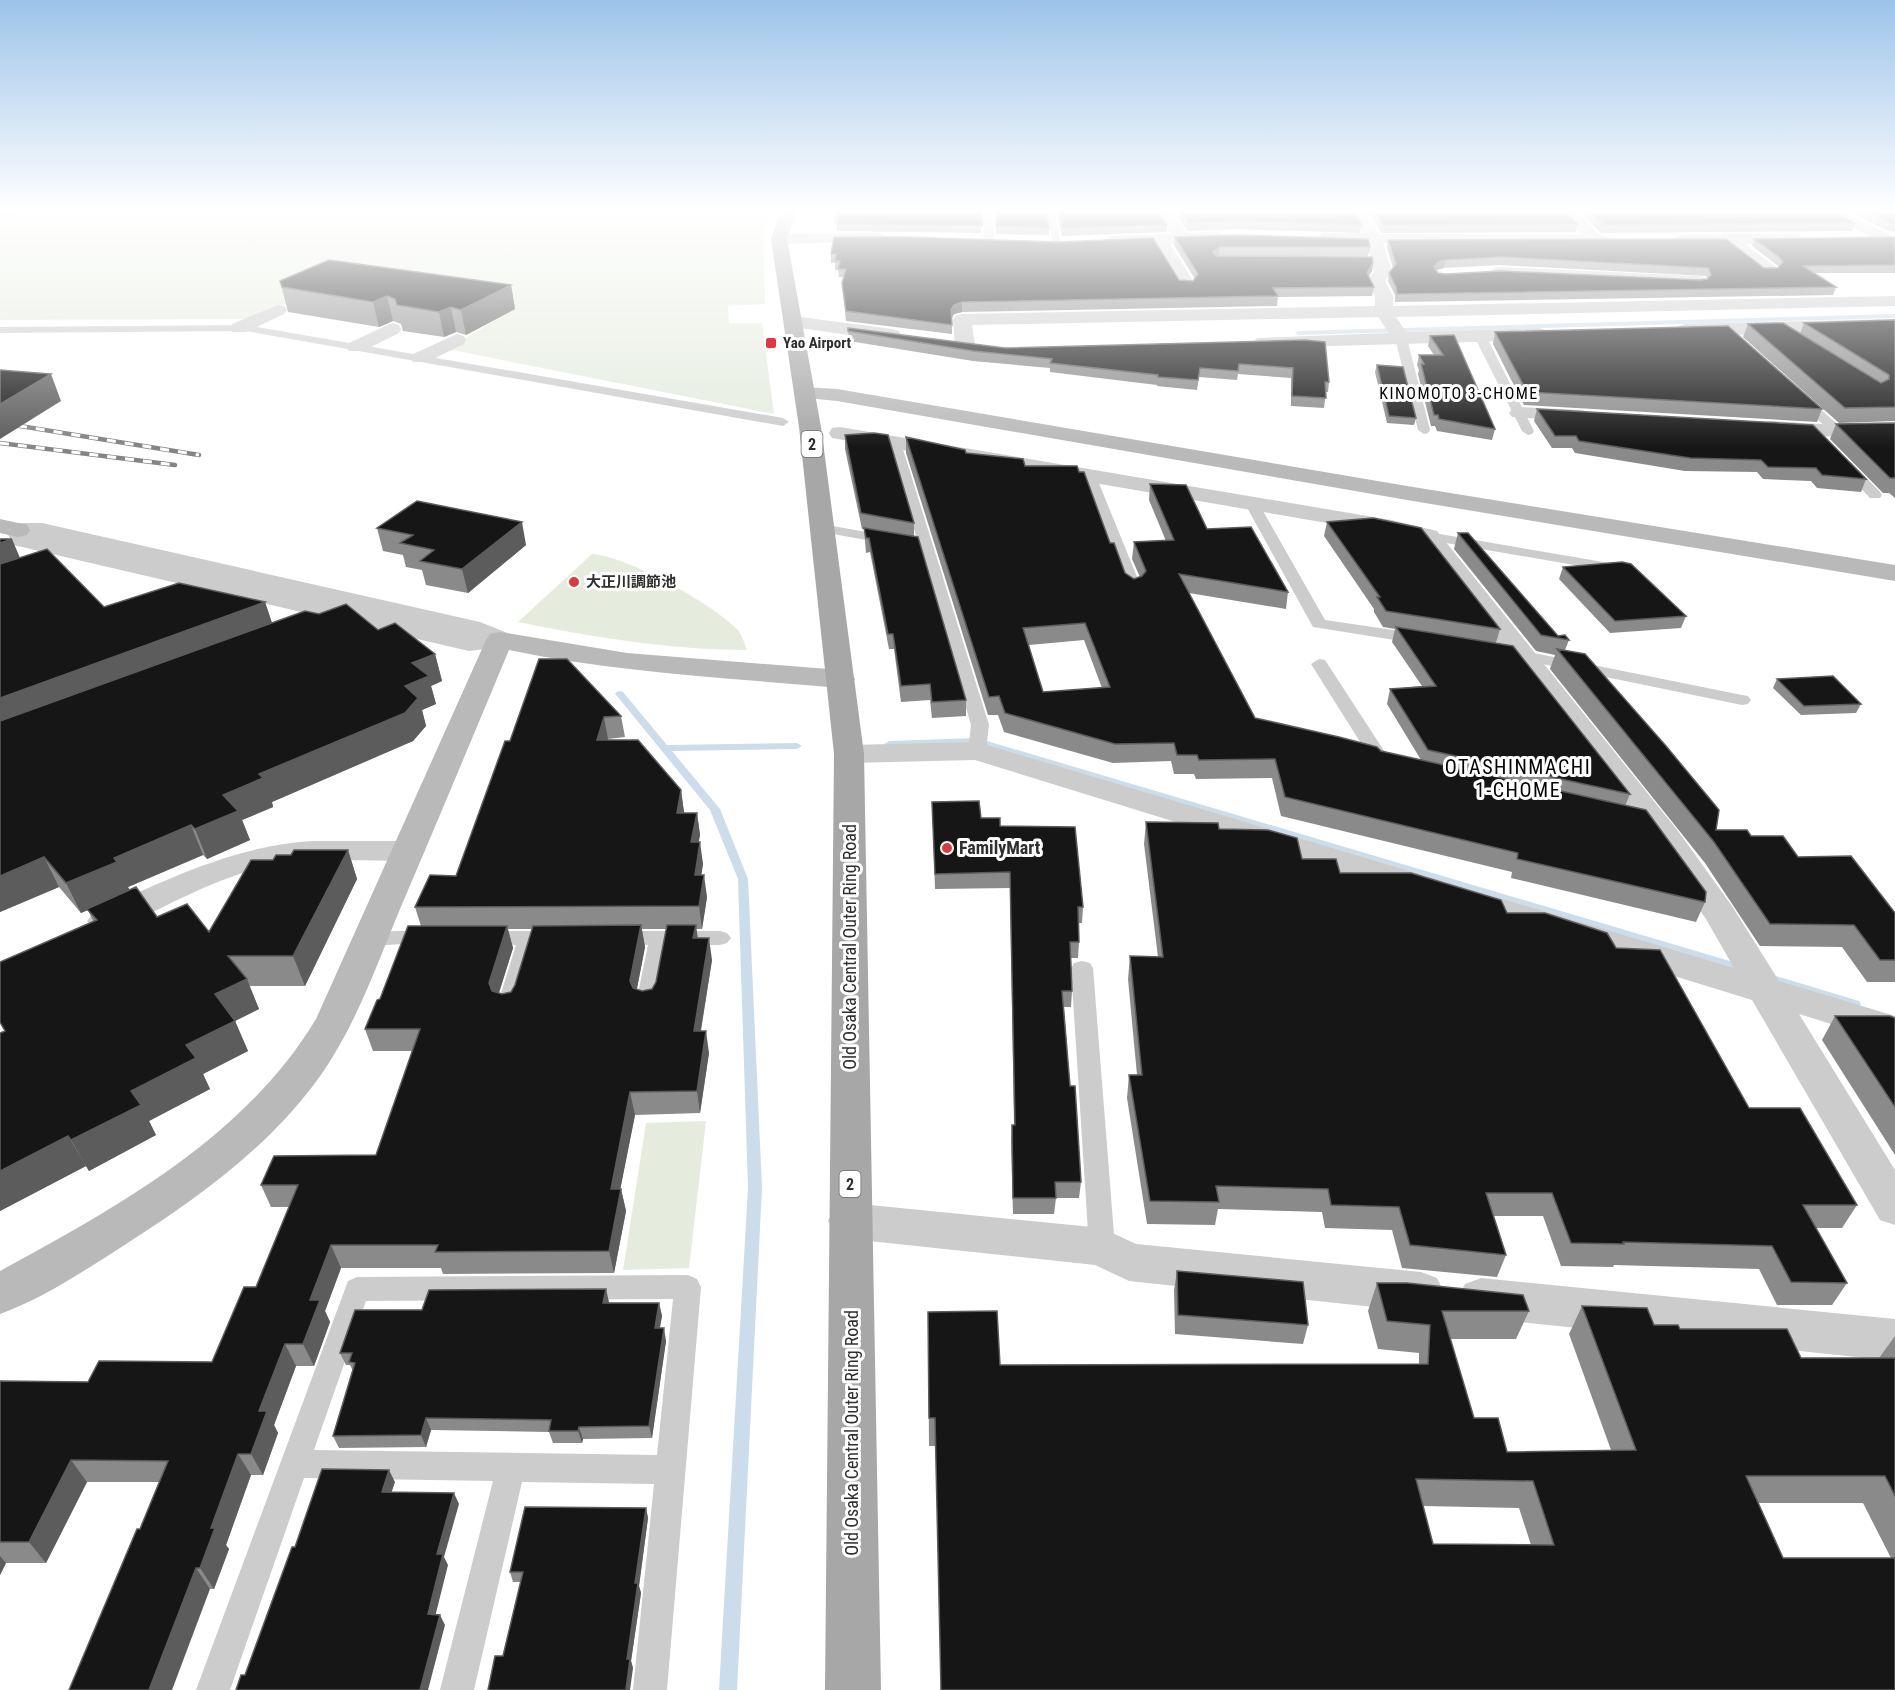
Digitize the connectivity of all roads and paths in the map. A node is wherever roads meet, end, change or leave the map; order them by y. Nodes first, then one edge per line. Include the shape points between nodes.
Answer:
1 (787, 290) edge
2 (1381, 290) edge
3 (1709, 290) edge
4 (1476, 294) edge
5 (1895, 301) edge
6 (1691, 305) junction
7 (1726, 305) junction
8 (278, 310) dead end
9 (1494, 310) junction
10 (1384, 313) junction
11 (792, 322) junction
12 (1895, 325) edge
13 (238, 328) junction
14 (1776, 328) junction
15 (392, 329) edge
16 (1724, 329) junction
17 (0, 330) edge
18 (1666, 331) edge
19 (1561, 334) edge
20 (1480, 336) junction
21 (907, 337) edge
22 (1401, 338) junction
23 (457, 340) edge
24 (1796, 341) edge
25 (942, 342) edge
26 (1250, 342) edge
27 (1739, 344) edge
28 (965, 345) junction
29 (356, 346) junction
30 (985, 347) edge
31 (420, 357) junction
32 (1788, 387) edge
33 (804, 393) junction
34 (1600, 417) edge
35 (783, 422) dead end
36 (1523, 422) joint
37 (1750, 426) edge
38 (1895, 429) edge
39 (1424, 430) dead end
40 (840, 434) dead end
41 (896, 443) junction
42 (1833, 443) junction
43 (1089, 476) junction
44 (1875, 495) dead end
45 (1251, 504) junction
46 (9, 528) edge
47 (822, 528) junction
48 (1428, 536) junction
49 (927, 547) junction
50 (86, 555) junction
51 (43, 570) edge
52 (1630, 570) edge
53 (1895, 573) edge
54 (1134, 588) edge
55 (345, 607) junction
56 (300, 631) edge
57 (500, 640) junction
58 (1437, 642) edge
59 (1508, 653) junction
60 (1319, 664) dead end
61 (841, 679) junction
62 (1742, 700) dead end
63 (978, 738) junction
64 (849, 754) junction
65 (1406, 769) edge
66 (408, 851) junction
67 (73, 936) edge
68 (530, 938) junction
69 (577, 938) edge
70 (601, 938) edge
71 (660, 938) junction
72 (720, 938) dead end
73 (370, 939) junction
74 (1082, 968) dead end
75 (1758, 978) junction
76 (647, 1003) edge
77 (508, 1006) edge
78 (1895, 1030) edge
79 (1895, 1207) edge
80 (850, 1221) junction
81 (1102, 1247) junction
82 (0, 1294) edge
83 (1895, 1340) edge
84 (294, 1464) junction
85 (511, 1467) junction
86 (670, 1470) junction
87 (213, 1690) edge
88 (458, 1690) edge
89 (650, 1690) edge
90 (853, 1690) edge

1 - 11 main road, Old Osaka Central Outer Ring Road / 2
2 - 10 street
3 - 7 street
4 - 9 street
5 - 7 street
6 - 7 street
6 - 9 street
6 - 16 street
8 - 13 street
9 - 10 street
10 - 22 street
10 - 28 street via 962,320
11 - 21 street
11 - 33 main road, Old Osaka Central Outer Ring Road / 2
12 - 14 street
13 - 17 lane
13 - 29 lane
14 - 16 street
14 - 24 lane
15 - 29 street
16 - 18 street
16 - 27 lane
19 - 20 street
20 - 22 street
20 - 36 lane
22 - 26 street
22 - 39 lane
23 - 31 street
25 - 28 street
28 - 30 street
29 - 31 lane
31 - 35 lane
32 - 42 lane
33 - 47 main road, Old Osaka Central Outer Ring Road / 2
33 - 53 street via 837,395
34 - 36 street
37 - 42 street via 1810,429
38 - 42 street
40 - 41 street
41 - 43 street
41 - 49 lane
42 - 44 lane
43 - 45 street
43 - 54 lane
45 - 48 street
45 - 58 lane via 1318,624
46 - 50 street via 22,540
46 - 55 street via 42,530
47 - 49 lane
47 - 61 main road, Old Osaka Central Outer Ring Road / 2
48 - 52 lane
48 - 59 street
49 - 63 lane
50 - 51 street
50 - 55 street
55 - 56 street via 324,622
55 - 57 street via 470,643
57 - 61 street via 615,660
57 - 66 street
59 - 62 lane
59 - 75 street via 1720,914
60 - 65 lane via 1383,764
61 - 64 main road, Old Osaka Central Outer Ring Road / 2
63 - 64 street
63 - 75 street
64 - 80 main road, Old Osaka Central Outer Ring Road / 2
66 - 67 street via 314,851 245,862 208,874
66 - 73 street
68 - 69 lane
68 - 73 lane
68 - 77 lane
70 - 71 lane
71 - 72 lane
71 - 76 lane
73 - 82 street via 334,1021 309,1062 235,1142 178,1188 116,1230
74 - 81 lane
75 - 78 street
75 - 79 street
80 - 81 street
80 - 90 main road, Old Osaka Central Outer Ring Road / 2
81 - 83 street via 1129,1262
84 - 85 lane
84 - 86 lane via 357,1289 688,1287
84 - 87 lane
85 - 86 lane
85 - 88 lane
86 - 89 lane

